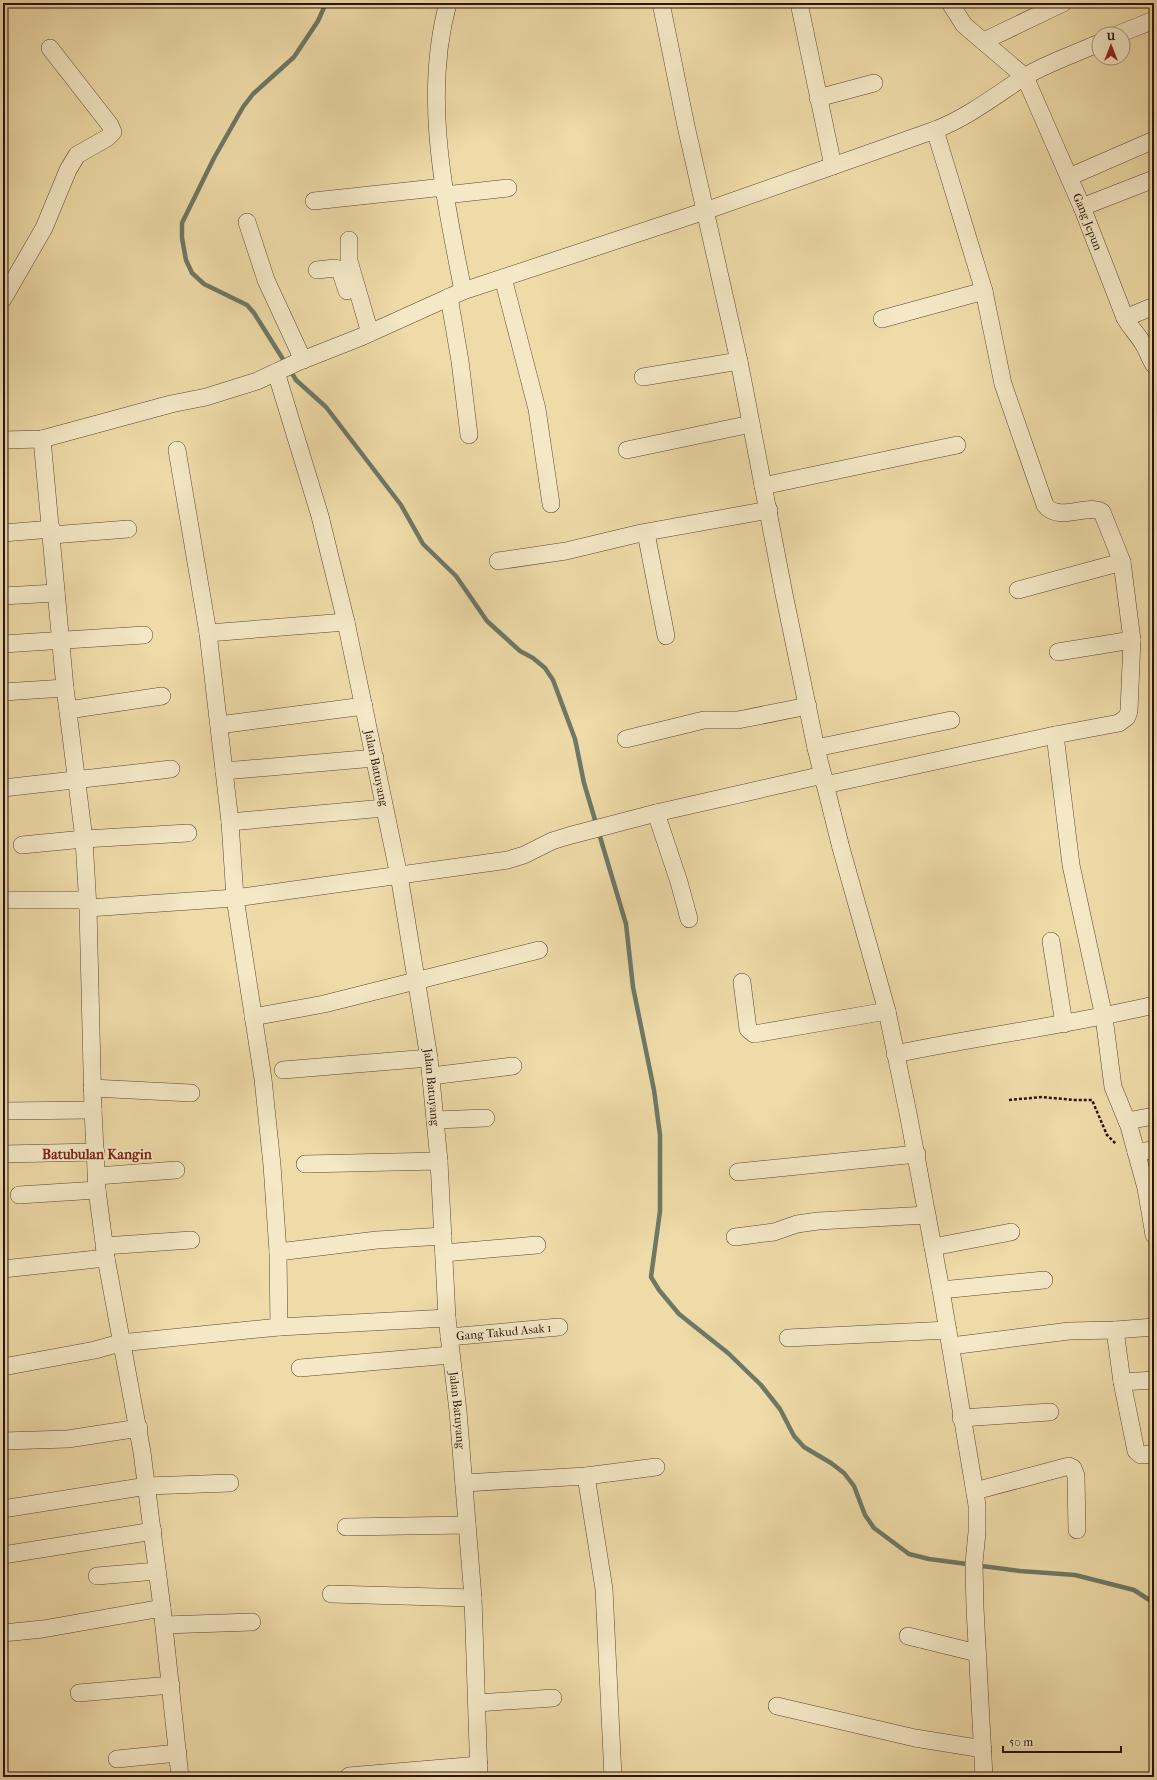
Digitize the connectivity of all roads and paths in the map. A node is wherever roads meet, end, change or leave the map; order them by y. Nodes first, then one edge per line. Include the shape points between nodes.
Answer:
1 (448, 3) edge
2 (661, 3) edge
3 (799, 3) edge
4 (950, 3) edge
5 (1063, 3) edge
6 (1154, 20) edge
7 (1131, 29) edge
8 (984, 41) junction
9 (1091, 47) edge
10 (50, 48) dead end
11 (1025, 76) junction
12 (874, 82) dead end
13 (818, 98) junction
14 (936, 130) junction
15 (1154, 140) edge
16 (832, 166) junction
17 (1069, 177) junction
18 (1154, 179) edge
19 (508, 188) dead end
20 (444, 191) junction
21 (314, 201) dead end
22 (1082, 207) junction
23 (705, 211) junction
24 (247, 222) dead end
25 (348, 240) dead end
26 (317, 270) dead end
27 (503, 278) junction
28 (984, 291) junction
29 (456, 294) junction
30 (3, 299) edge
31 (1154, 306) edge
32 (1126, 318) junction
33 (882, 319) dead end
34 (365, 335) junction
35 (1148, 339) edge
36 (302, 360) junction
37 (739, 361) junction
38 (1154, 365) edge
39 (279, 371) junction
40 (643, 377) dead end
41 (256, 381) junction
42 (288, 411) junction
43 (751, 424) junction
44 (469, 435) dead end
45 (42, 439) junction
46 (3, 440) edge
47 (956, 445) dead end
48 (177, 450) dead end
49 (627, 450) dead end
50 (763, 486) junction
51 (551, 504) dead end
52 (769, 510) junction
53 (128, 529) dead end
54 (52, 532) junction
55 (646, 532) junction
56 (3, 533) edge
57 (498, 561) dead end
58 (1122, 562) junction
59 (1018, 590) dead end
60 (56, 593) junction
61 (3, 596) edge
62 (346, 622) junction
63 (208, 633) junction
64 (144, 635) dead end
65 (666, 636) dead end
66 (61, 640) junction
67 (1132, 640) junction
68 (3, 644) edge
69 (1058, 652) dead end
70 (65, 688) junction
71 (3, 692) edge
72 (162, 696) dead end
73 (364, 706) junction
74 (808, 706) junction
75 (68, 710) junction
76 (950, 720) dead end
77 (219, 724) junction
78 (1055, 735) junction
79 (626, 739) dead end
80 (816, 748) junction
81 (375, 758) junction
82 (171, 769) dead end
83 (224, 771) junction
84 (76, 780) junction
85 (824, 780) junction
86 (3, 788) edge
87 (384, 808) junction
88 (656, 812) junction
89 (230, 822) junction
90 (188, 833) dead end
91 (84, 839) junction
92 (22, 845) dead end
93 (399, 875) junction
94 (235, 898) junction
95 (3, 900) edge
96 (87, 904) junction
97 (688, 919) dead end
98 (1051, 941) dead end
99 (539, 950) dead end
100 (417, 982) junction
101 (742, 982) dead end
102 (1154, 1006) edge
103 (887, 1010) junction
104 (253, 1016) junction
105 (1104, 1017) junction
106 (1064, 1024) junction
107 (895, 1054) junction
108 (429, 1058) junction
109 (513, 1066) dead end
110 (282, 1070) dead end
111 (431, 1076) junction
112 (92, 1088) junction
113 (191, 1093) dead end
114 (1008, 1100) dead end
115 (92, 1110) junction
116 (3, 1111) edge
117 (1154, 1116) edge
118 (486, 1118) dead end
119 (435, 1120) junction
120 (1127, 1121) junction
121 (1118, 1146) dead end
122 (1154, 1150) edge
123 (96, 1152) junction
124 (1136, 1152) junction
125 (3, 1154) edge
126 (917, 1154) junction
127 (439, 1161) junction
128 (305, 1164) dead end
129 (176, 1170) dead end
130 (738, 1172) dead end
131 (97, 1183) junction
132 (19, 1195) dead end
133 (927, 1215) junction
134 (1011, 1232) dead end
135 (1154, 1235) edge
136 (443, 1236) junction
137 (735, 1237) dead end
138 (191, 1240) dead end
139 (537, 1245) dead end
140 (933, 1247) junction
141 (105, 1252) junction
142 (278, 1252) junction
143 (444, 1253) junction
144 (3, 1269) edge
145 (1044, 1280) dead end
146 (941, 1290) junction
147 (447, 1318) junction
148 (559, 1326) dead end
149 (279, 1327) junction
150 (1154, 1327) edge
151 (1115, 1330) junction
152 (449, 1337) junction
153 (788, 1338) dead end
154 (949, 1338) junction
155 (120, 1343) junction
156 (451, 1355) junction
157 (3, 1367) edge
158 (300, 1368) dead end
159 (1154, 1380) edge
160 (1122, 1382) junction
161 (1050, 1412) dead end
162 (962, 1418) junction
163 (138, 1428) junction
164 (3, 1441) edge
165 (1154, 1454) edge
166 (656, 1466) dead end
167 (586, 1476) junction
168 (230, 1483) dead end
169 (464, 1483) junction
170 (147, 1486) junction
171 (975, 1490) junction
172 (3, 1509) edge
173 (467, 1525) junction
174 (346, 1527) dead end
175 (1077, 1530) dead end
176 (153, 1531) junction
177 (3, 1555) edge
178 (158, 1571) junction
179 (98, 1576) dead end
180 (331, 1594) dead end
181 (473, 1598) junction
182 (162, 1608) junction
183 (252, 1622) dead end
184 (164, 1625) junction
185 (3, 1633) edge
186 (908, 1636) dead end
187 (977, 1653) junction
188 (171, 1685) junction
189 (79, 1693) dead end
190 (553, 1698) dead end
191 (477, 1703) junction
192 (777, 1706) dead end
193 (983, 1749) junction
194 (178, 1753) junction
195 (118, 1758) dead end
196 (479, 1771) edge
197 (349, 1776) edge
198 (180, 1777) edge
199 (613, 1777) edge
200 (984, 1777) edge

1 - 20 street via 437,67 436,114
2 - 23 street
3 - 13 street
4 - 8 street via 964,25
5 - 8 street
6 - 7 street
8 - 11 street
9 - 11 street
10 - 30 street via 112,132 107,138 77,155 68,170 44,228
11 - 14 street via 966,116
11 - 17 street, Gang Jepun
12 - 13 street
13 - 16 street
14 - 16 street
14 - 28 street
15 - 17 street
16 - 23 street
17 - 22 street, Gang Jepun
18 - 22 street
19 - 20 street
20 - 21 street
20 - 29 street
22 - 32 street, Gang Jepun
23 - 27 street
23 - 37 street
24 - 36 street via 266,280
25 - 34 street via 349,261
26 - 34 street via 340,270
27 - 29 street
27 - 51 street via 537,409
28 - 33 street
28 - 58 street via 1003,384 1045,505 1048,509 1058,512 1102,512
29 - 34 street
29 - 44 street via 460,362
31 - 32 street
32 - 35 street, Gang Jepun via 1131,329
34 - 36 street
35 - 38 street, Gang Jepun via 1148,357
36 - 39 street
37 - 40 street
37 - 43 street
39 - 41 street
39 - 42 street, Jalan Batuyang
41 - 42 street, Jalan Batuyang
41 - 45 street via 206,397
42 - 62 street, Jalan Batuyang via 320,516
43 - 49 street
43 - 50 street
45 - 46 street
45 - 54 street
47 - 50 street
48 - 63 street
50 - 52 street
52 - 55 street
52 - 74 street
53 - 54 street
54 - 56 street
54 - 60 street
55 - 57 street via 566,551
55 - 65 street
58 - 59 street
58 - 67 street
60 - 61 street
60 - 66 street
62 - 63 street
62 - 73 street, Jalan Batuyang
63 - 77 street
64 - 66 street
66 - 68 street
66 - 70 street
67 - 69 street
67 - 78 street via 1127,717 1119,723
70 - 71 street
70 - 75 street
72 - 75 street
73 - 77 street
73 - 81 street, Jalan Batuyang
74 - 79 street via 738,720 704,720
74 - 80 street
75 - 84 street
76 - 80 street
77 - 83 street
78 - 85 street
78 - 105 street via 1071,865
80 - 85 street
81 - 83 street
81 - 87 street, Jalan Batuyang
82 - 84 street
83 - 89 street
84 - 86 street
84 - 91 street
85 - 88 street
85 - 103 street
87 - 89 street
87 - 93 street, Jalan Batuyang
88 - 93 street via 552,841 508,860
88 - 97 street
89 - 94 street
90 - 91 street
91 - 92 street
91 - 96 street
93 - 94 street
93 - 100 street, Jalan Batuyang
94 - 96 street
94 - 104 street
95 - 96 street
96 - 112 street
98 - 106 street
99 - 100 street
100 - 104 street via 324,1004
100 - 108 street, Jalan Batuyang
101 - 103 street via 748,1029 754,1034
102 - 105 street
103 - 107 street
104 - 142 street via 263,1079
105 - 106 street
105 - 120 street via 1113,1087
106 - 107 street via 960,1040
107 - 126 street
108 - 110 street
108 - 111 street, Jalan Batuyang
109 - 111 street
111 - 119 street, Jalan Batuyang
112 - 113 street
112 - 115 street
114 - 121 path via 1092,1100 1107,1135
115 - 116 street
115 - 123 street
117 - 120 street
118 - 119 street
119 - 127 street, Jalan Batuyang
120 - 124 street
122 - 124 street
123 - 125 street
123 - 131 street
124 - 135 street via 1146,1188
126 - 130 street
126 - 133 street
127 - 128 street
127 - 136 street, Jalan Batuyang
129 - 131 street
131 - 132 street
131 - 141 street
133 - 137 street via 818,1221 797,1224 774,1232
133 - 140 street
134 - 140 street
136 - 142 street via 377,1240
136 - 143 street, Jalan Batuyang
138 - 141 street
139 - 143 street
140 - 146 street
141 - 144 street
141 - 155 street
142 - 149 street
143 - 147 street, Jalan Batuyang
145 - 146 street
146 - 154 street
147 - 149 street
147 - 152 street, Jalan Batuyang
148 - 152 street, Gang Takud Asak 1
149 - 155 street
150 - 151 street
151 - 154 street
151 - 160 street
152 - 156 street, Jalan Batuyang
153 - 154 street
154 - 162 street
155 - 157 street
155 - 163 street
156 - 158 street
156 - 169 street, Jalan Batuyang
159 - 160 street
160 - 165 street via 1136,1451 1141,1455
161 - 162 street
162 - 171 street
163 - 164 street via 68,1439
163 - 170 street
166 - 167 street
167 - 169 street
167 - 199 street via 604,1589
168 - 170 street
169 - 173 street, Jalan Batuyang
170 - 172 street
170 - 176 street
171 - 175 street via 1069,1466 1073,1468 1076,1476
171 - 187 street
173 - 174 street
173 - 181 street, Jalan Batuyang
176 - 177 street
176 - 178 street
178 - 179 street
178 - 182 street
180 - 181 street
181 - 191 street, Jalan Batuyang
182 - 184 street
182 - 185 street via 43,1630
183 - 184 street
184 - 188 street
186 - 187 street
187 - 193 street
188 - 189 street
188 - 194 street
190 - 191 street
191 - 196 street, Jalan Batuyang
192 - 193 street via 915,1738
193 - 200 street
194 - 195 street
194 - 198 street
196 - 197 street

